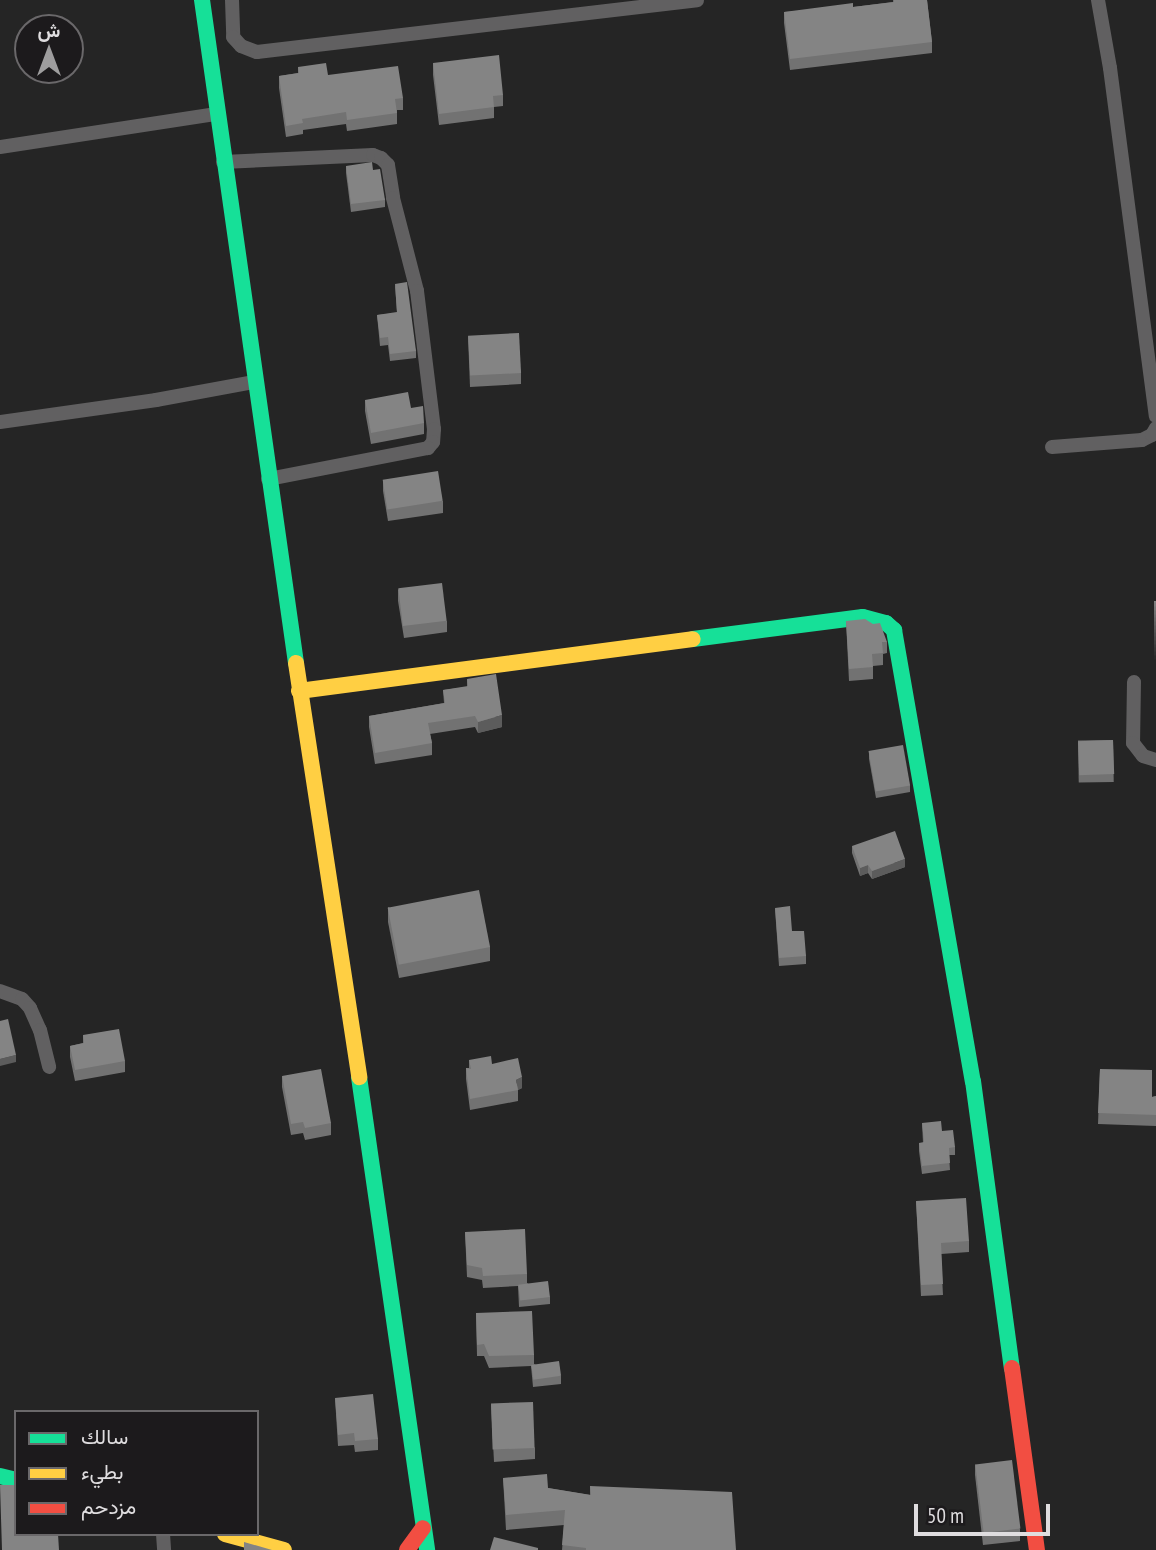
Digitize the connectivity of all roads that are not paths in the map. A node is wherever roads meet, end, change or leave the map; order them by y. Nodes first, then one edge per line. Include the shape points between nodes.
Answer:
1 (202, 0) edge
2 (232, 0) edge
3 (697, 0) edge
4 (1098, 0) edge
5 (216, 114) junction
6 (0, 147) edge
7 (223, 162) junction
8 (254, 382) junction
9 (1156, 416) edge
10 (0, 422) edge
11 (1156, 428) edge
12 (1052, 447) dead end
13 (268, 479) junction
14 (1134, 682) dead end
15 (299, 691) junction
16 (1156, 760) edge
17 (0, 991) edge
18 (49, 1067) dead end
19 (423, 1528) junction
20 (232, 1536) edge
21 (284, 1550) edge
22 (407, 1550) edge
23 (428, 1550) edge
24 (1037, 1550) edge

1 - 5 street
2 - 3 street via 233,37 257,52
4 - 9 street
5 - 6 street
5 - 7 street
7 - 8 street
7 - 13 street via 381,158 388,165 417,291 433,442 428,448
8 - 10 street
8 - 13 street
11 - 12 street via 1142,440
13 - 15 street
14 - 16 street via 1133,743 1143,756
15 - 19 street
15 - 24 street via 863,617 894,630 973,1082
17 - 18 street via 22,999 30,1008
19 - 22 street
19 - 23 street
20 - 21 street

